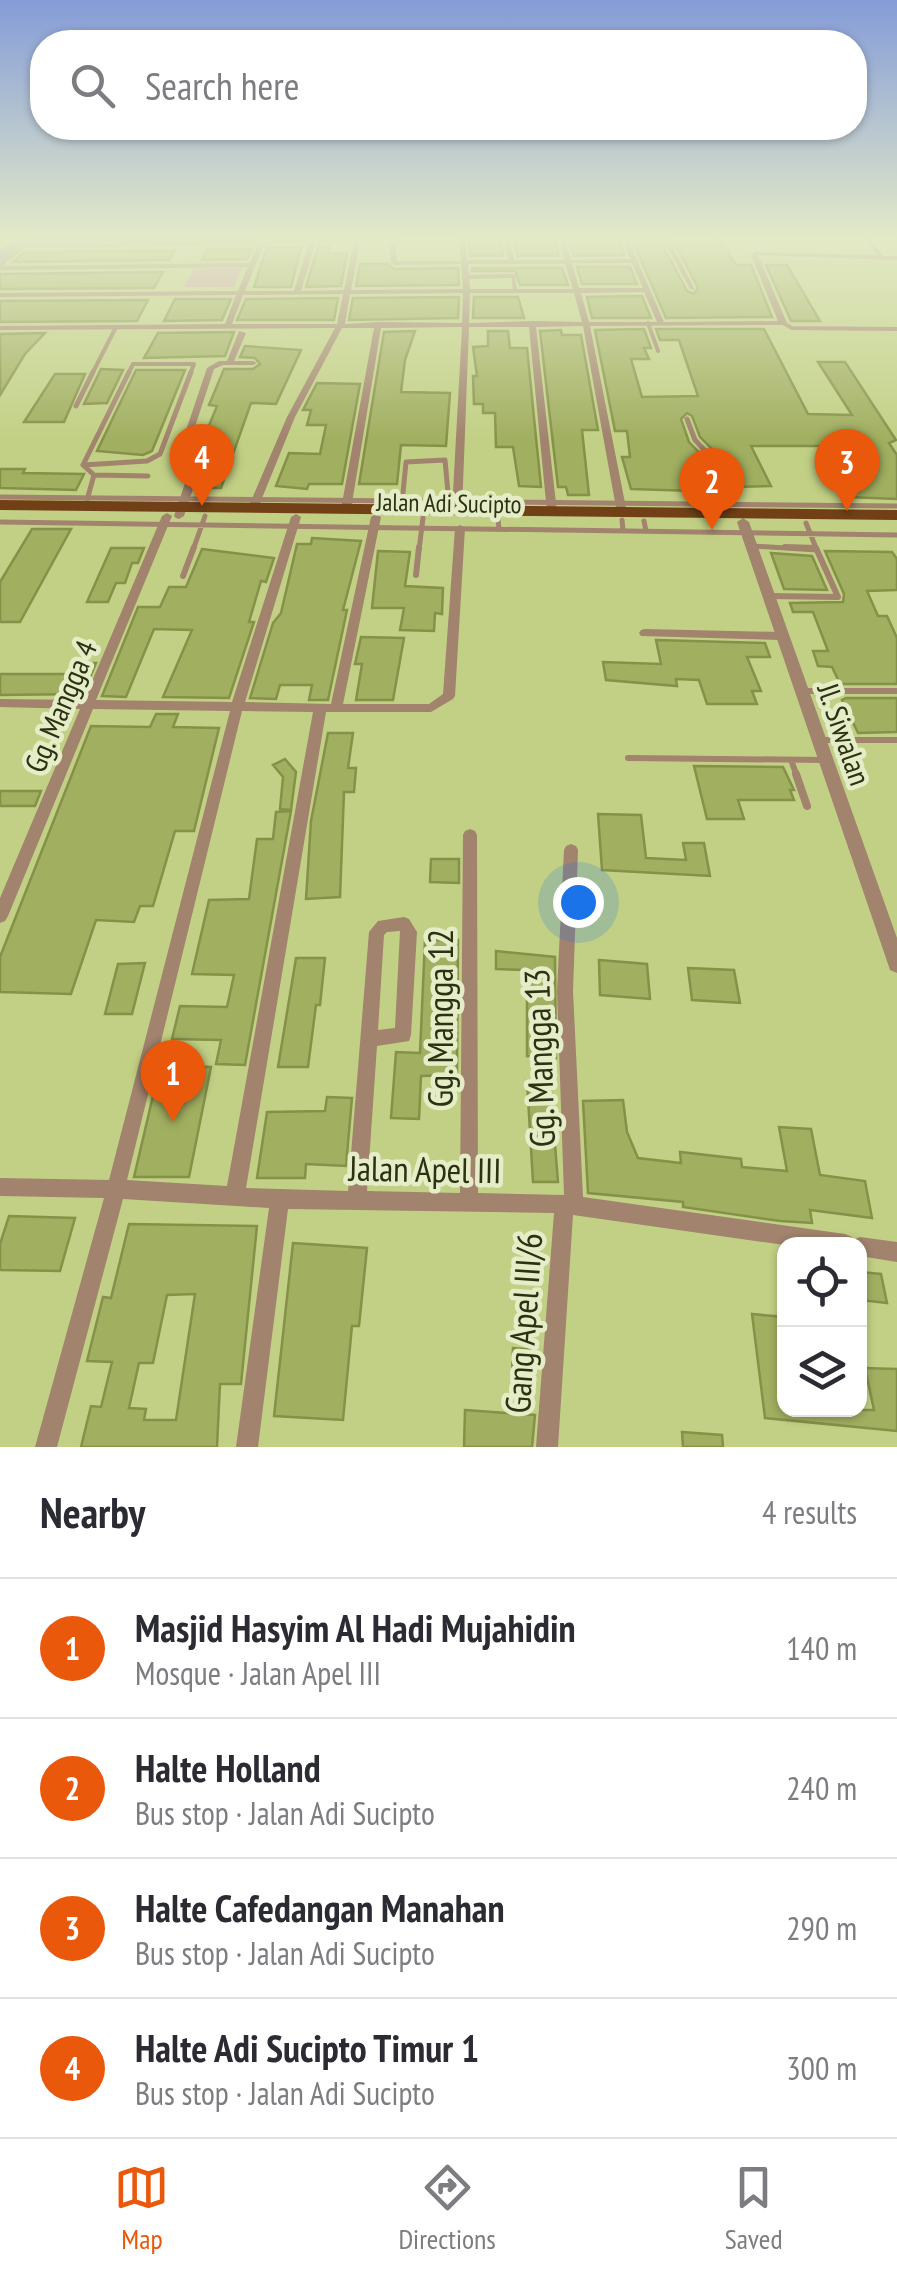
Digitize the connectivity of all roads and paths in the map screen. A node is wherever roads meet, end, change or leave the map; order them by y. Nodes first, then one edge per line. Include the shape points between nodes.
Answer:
1 (236, 305) edge
2 (345, 305) edge
3 (466, 305) edge
4 (582, 305) edge
5 (654, 305) edge
6 (775, 305) edge
7 (532, 323) junction
8 (586, 323) junction
9 (648, 323) junction
10 (661, 323) junction
11 (783, 323) junction
12 (341, 324) junction
13 (378, 324) junction
14 (464, 324) junction
15 (228, 325) junction
16 (116, 327) junction
17 (0, 328) edge
18 (897, 329) edge
19 (242, 332) dead end
20 (658, 351) dead end
21 (230, 362) junction
22 (253, 362) dead end
23 (76, 406) dead end
24 (687, 419) dead end
25 (83, 464) junction
26 (94, 476) junction
27 (148, 476) dead end
28 (0, 497) edge
29 (23, 501) junction
30 (255, 503) junction
31 (0, 504) edge
32 (347, 505) junction
33 (730, 505) junction
34 (897, 506) edge
35 (101, 508) junction
36 (552, 508) junction
37 (144, 511) junction
38 (209, 512) junction
39 (456, 512) junction
40 (176, 513) junction
41 (897, 515) edge
42 (390, 517) junction
43 (622, 517) junction
44 (0, 518) edge
45 (294, 522) junction
46 (423, 523) junction
47 (897, 524) edge
48 (809, 528) junction
49 (747, 533) junction
50 (897, 534) edge
51 (816, 548) junction
52 (416, 575) dead end
53 (183, 576) dead end
54 (768, 596) junction
55 (645, 634) dead end
56 (781, 636) junction
57 (800, 690) junction
58 (897, 691) edge
59 (0, 704) edge
60 (88, 705) junction
61 (237, 708) junction
62 (328, 709) junction
63 (818, 740) junction
64 (897, 740) edge
65 (628, 758) dead end
66 (791, 760) junction
67 (825, 760) junction
68 (806, 806) dead end
69 (470, 835) dead end
70 (570, 850) dead end
71 (0, 916) edge
72 (896, 959) edge
73 (370, 1039) junction
74 (0, 1187) edge
75 (116, 1189) junction
76 (235, 1195) junction
77 (357, 1199) junction
78 (470, 1202) junction
79 (569, 1205) junction
80 (279, 1207) dead end
81 (796, 1237) edge
82 (867, 1247) edge
83 (897, 1252) edge
84 (46, 1447) edge
85 (248, 1447) edge
86 (547, 1447) edge

1 - 15 street
2 - 12 street
3 - 14 street
4 - 8 street
5 - 10 street
6 - 11 street
7 - 8 street
7 - 14 street
7 - 36 street
8 - 9 street
8 - 43 street
9 - 10 street
9 - 20 lane
10 - 11 street
11 - 18 lane
12 - 13 street
12 - 15 street
12 - 30 street
13 - 14 street
13 - 32 street
14 - 39 street
15 - 16 street
16 - 17 street
16 - 23 lane
19 - 21 street
21 - 22 street
21 - 40 street via 210,368 184,448 192,474
24 - 33 lane via 714,460
25 - 25 lane via 158,457 194,362 133,364
25 - 26 lane
26 - 27 lane
26 - 35 lane
28 - 29 lane, Jalan Adi Sucipto
29 - 31 highway, Jalan Adi Sucipto
29 - 35 highway, Jalan Adi Sucipto
30 - 32 highway, Jalan Adi Sucipto
30 - 38 highway, Jalan Adi Sucipto
32 - 42 highway, Jalan Adi Sucipto
33 - 34 lane, Jalan Adi Sucipto
33 - 43 lane, Jalan Adi Sucipto
35 - 37 highway, Jalan Adi Sucipto
35 - 37 lane, Jalan Adi Sucipto
35 - 44 highway, Jalan Adi Sucipto via 64,519
36 - 39 highway, Jalan Adi Sucipto
36 - 43 highway, Jalan Adi Sucipto
37 - 40 highway, Jalan Adi Sucipto
38 - 40 highway, Jalan Adi Sucipto
38 - 45 highway, Jalan Adi Sucipto
38 - 53 lane
39 - 42 highway, Jalan Adi Sucipto
39 - 42 lane via 448,461 406,462
39 - 43 highway, Jalan Adi Sucipto via 498,524
39 - 46 highway, Jalan Adi Sucipto
39 - 62 street via 450,696 431,708
40 - 60 street, Gg. Mangga 4
41 - 43 highway, Jalan Adi Sucipto
42 - 45 highway, Jalan Adi Sucipto
42 - 46 highway, Jalan Adi Sucipto
42 - 62 street
43 - 49 highway, Jalan Adi Sucipto via 645,526
45 - 61 street
46 - 52 lane
47 - 48 highway, Jalan Adi Sucipto
48 - 49 highway, Jalan Adi Sucipto
48 - 50 lane, Jalan Adi Sucipto
48 - 51 lane
49 - 51 lane
49 - 54 street, Jl. Siwalan
51 - 54 lane via 838,598
54 - 56 street, Jl. Siwalan
55 - 56 street
56 - 57 street, Jl. Siwalan
57 - 58 lane
57 - 63 street, Jl. Siwalan
59 - 60 street
60 - 61 street
60 - 71 street, Gg. Mangga 4
61 - 62 street
61 - 75 street
62 - 76 street
63 - 64 lane
63 - 67 street, Jl. Siwalan
65 - 66 lane
66 - 67 lane
66 - 68 lane
67 - 72 street, Jl. Siwalan
69 - 78 street, Gg. Mangga 12
70 - 79 street, Gg. Mangga 13 via 564,991
73 - 73 street via 377,932 404,924 409,932 403,1035
73 - 77 street
74 - 75 street, Jalan Apel III
75 - 76 street, Jalan Apel III
75 - 84 street
76 - 77 street, Jalan Apel III
77 - 78 street, Jalan Apel III
78 - 79 street, Jalan Apel III
79 - 81 street, Jalan Apel III
79 - 86 street, Gang Apel III/6
80 - 85 street
82 - 83 street

